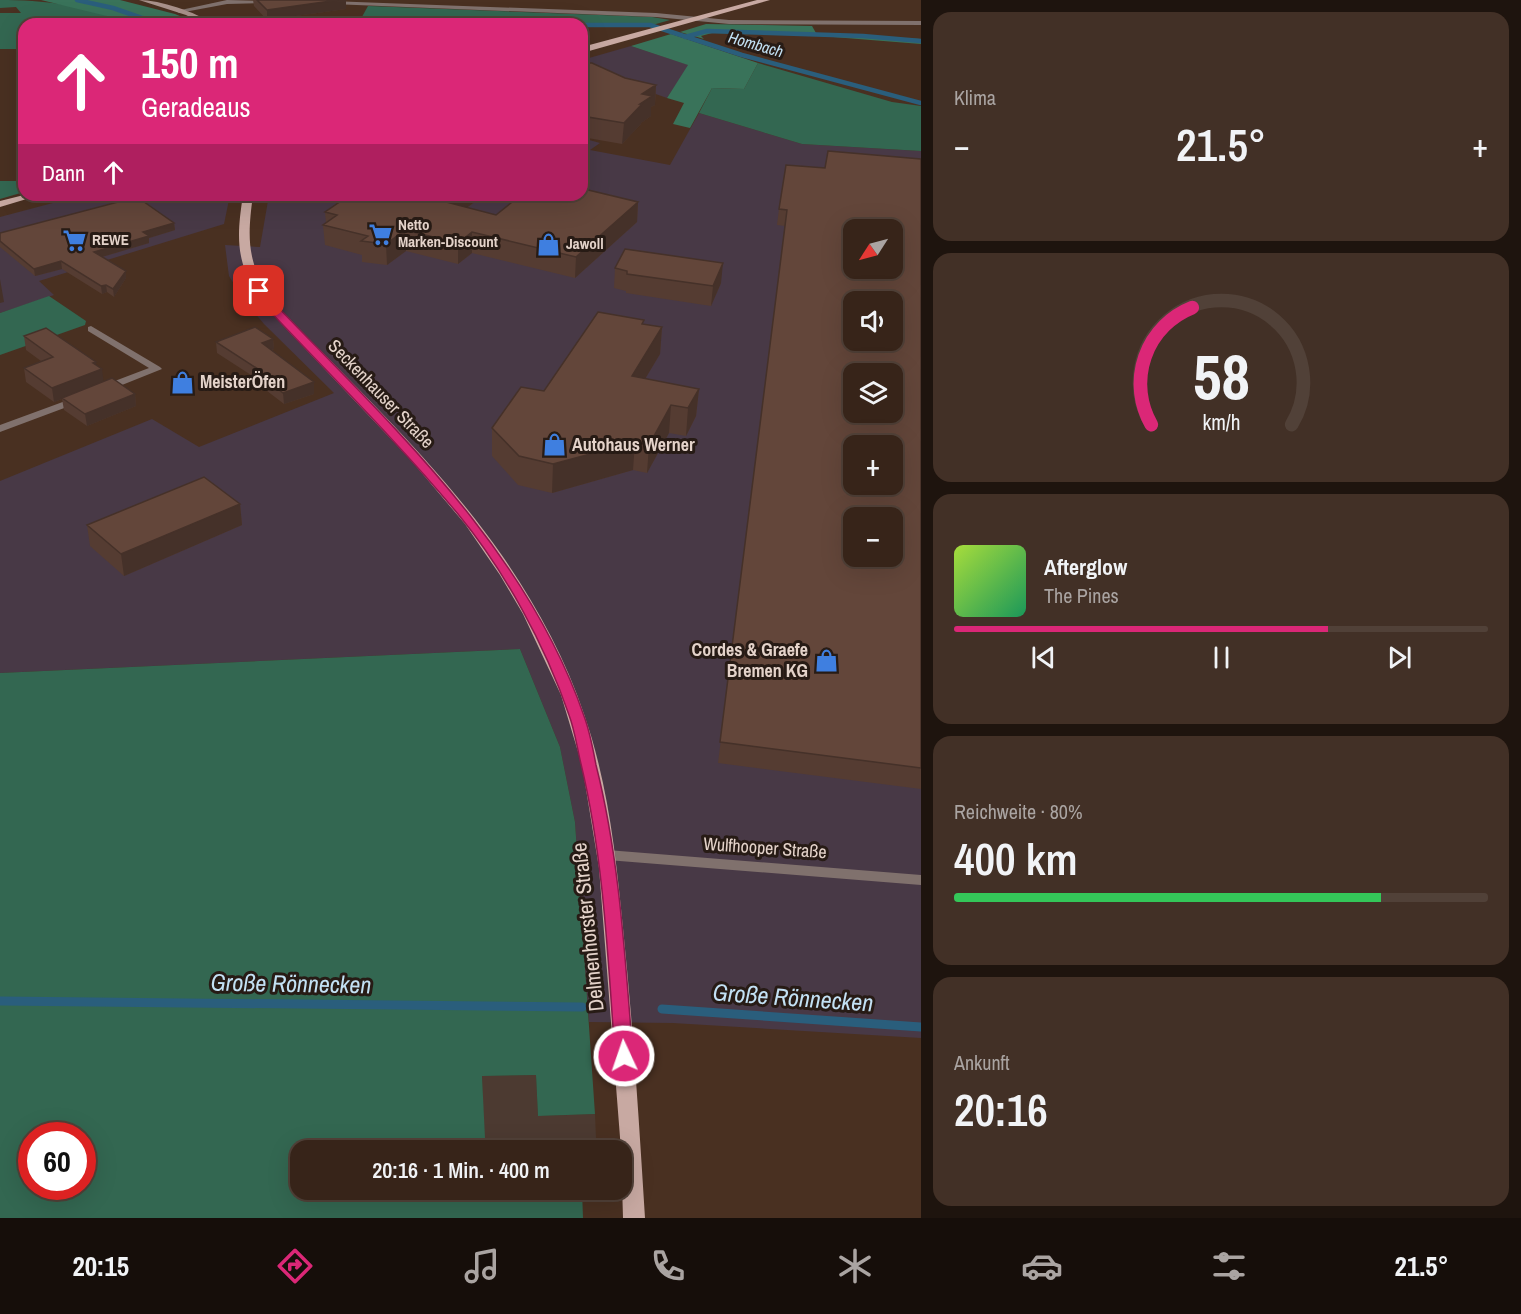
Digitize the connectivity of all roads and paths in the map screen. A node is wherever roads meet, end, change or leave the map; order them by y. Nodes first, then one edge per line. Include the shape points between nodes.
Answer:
1 (142, 0) edge
2 (766, 0) edge
3 (282, 1) edge
4 (326, 2) edge
5 (179, 11) junction
6 (196, 18) edge
7 (698, 19) junction
8 (921, 23) edge
9 (588, 48) edge
10 (18, 199) edge
11 (247, 201) edge
12 (0, 204) edge
13 (91, 329) dead end
14 (0, 429) edge
15 (546, 640) joint
16 (607, 855) junction
17 (921, 879) edge
18 (634, 1218) edge

1 - 5 main road
2 - 7 main road
3 - 5 street via 227,2
4 - 7 street
5 - 6 main road
7 - 8 street
7 - 9 main road
10 - 12 main road
11 - 15 main road, Seckenhauser Straße via 244,262 267,303 463,512
13 - 14 street via 157,369
15 - 16 main road, Delmenhorster Straße via 577,717
16 - 17 street, Wulfhooper Straße
16 - 18 main road, Delmenhorster Straße via 620,983

